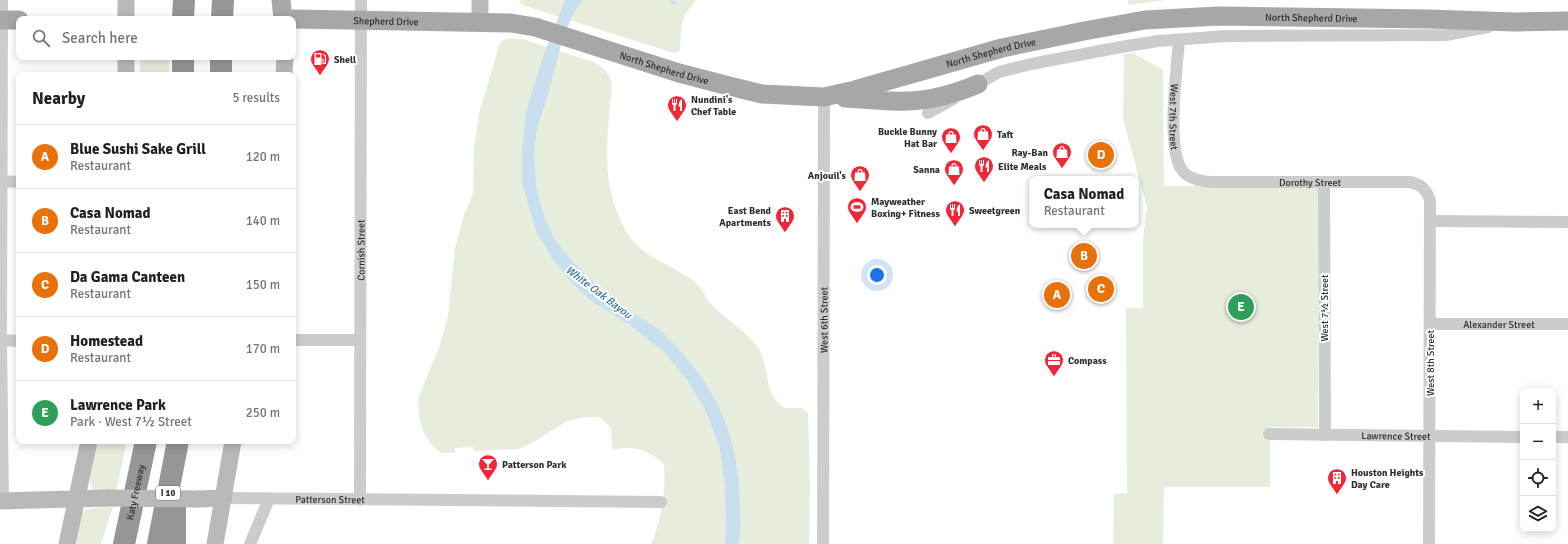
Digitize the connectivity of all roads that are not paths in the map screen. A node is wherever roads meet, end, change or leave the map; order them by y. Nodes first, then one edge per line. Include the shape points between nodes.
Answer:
1 (2, 0) edge
2 (126, 0) edge
3 (184, 0) edge
4 (223, 0) edge
5 (281, 0) edge
6 (361, 0) edge
7 (480, 0) edge
8 (126, 16) edge
9 (183, 16) edge
10 (222, 16) edge
11 (282, 16) edge
12 (296, 19) edge
13 (7, 20) edge
14 (361, 21) junction
15 (1568, 21) edge
16 (480, 22) junction
17 (1515, 22) junction
18 (1179, 40) junction
19 (126, 60) edge
20 (183, 60) edge
21 (221, 60) edge
22 (285, 60) edge
23 (126, 72) edge
24 (183, 72) edge
25 (221, 72) edge
26 (284, 72) edge
27 (978, 84) junction
28 (824, 97) junction
29 (928, 113) dead end
30 (1, 181) edge
31 (1200, 181) joint
32 (16, 182) edge
33 (1324, 182) junction
34 (1420, 185) joint
35 (1430, 221) junction
36 (1568, 222) edge
37 (1430, 324) junction
38 (1568, 324) edge
39 (1, 340) edge
40 (296, 340) edge
41 (360, 340) junction
42 (16, 341) edge
43 (1269, 434) dead end
44 (1324, 435) junction
45 (1429, 436) junction
46 (1520, 436) edge
47 (1556, 437) edge
48 (1568, 437) edge
49 (88, 444) edge
50 (145, 444) edge
51 (233, 444) edge
52 (177, 451) edge
53 (78, 498) junction
54 (224, 498) junction
55 (269, 499) junction
56 (1, 500) edge
57 (360, 500) junction
58 (661, 502) dead end
59 (132, 511) junction
60 (67, 544) edge
61 (116, 544) edge
62 (124, 544) edge
63 (158, 544) edge
64 (175, 544) edge
65 (215, 544) edge
66 (250, 544) edge
67 (823, 544) edge
68 (1429, 544) edge

1 - 13 street
2 - 8 main road
3 - 9 highway
4 - 10 highway
5 - 11 main road
6 - 14 street, Cornish Street
7 - 16 main road
12 - 14 main road, Shepherd Drive
13 - 30 street
14 - 16 main road, Shepherd Drive
14 - 41 street, Cornish Street
15 - 17 main road, North Shepherd Drive
16 - 28 main road, North Shepherd Drive via 535,27 679,73 762,94
17 - 18 street, North Shepherd Drive via 1446,35 1227,36
17 - 28 main road, North Shepherd Drive via 1218,16 1145,20 1002,48
18 - 27 street, North Shepherd Drive via 1121,47 1032,64 999,72
18 - 31 street, West 7th Street via 1174,146 1183,172
19 - 23 main road
20 - 24 highway
21 - 25 highway
22 - 26 main road
27 - 28 main road via 941,96 912,101
27 - 29 street, North Shepherd Drive
28 - 67 street, West 6th Street
30 - 32 street
30 - 39 street
31 - 33 street, Dorothy Street
33 - 34 street, Dorothy Street via 1409,182
33 - 44 street, West 7½ Street
34 - 35 street, West 8th Street via 1430,200
35 - 36 street
35 - 37 street, West 8th Street
37 - 38 street, Alexander Street
37 - 45 street, West 8th Street
39 - 42 street
39 - 56 street
40 - 41 street
41 - 57 street, Cornish Street
43 - 44 street, Lawrence Street
44 - 45 street, Lawrence Street
45 - 46 street, Lawrence Street
45 - 68 street, West 8th Street
47 - 48 street
49 - 53 main road
50 - 59 highway, Katy Freeway
51 - 54 main road
52 - 63 highway, I 10
52 - 64 highway
53 - 54 main road, Patterson Street, bridge
53 - 56 main road, Patterson Street
53 - 60 main road
54 - 55 street, Patterson Street
54 - 65 main road
55 - 57 street, Patterson Street
55 - 66 street
57 - 58 street, Patterson Street
59 - 61 highway
59 - 62 highway, Katy Freeway

